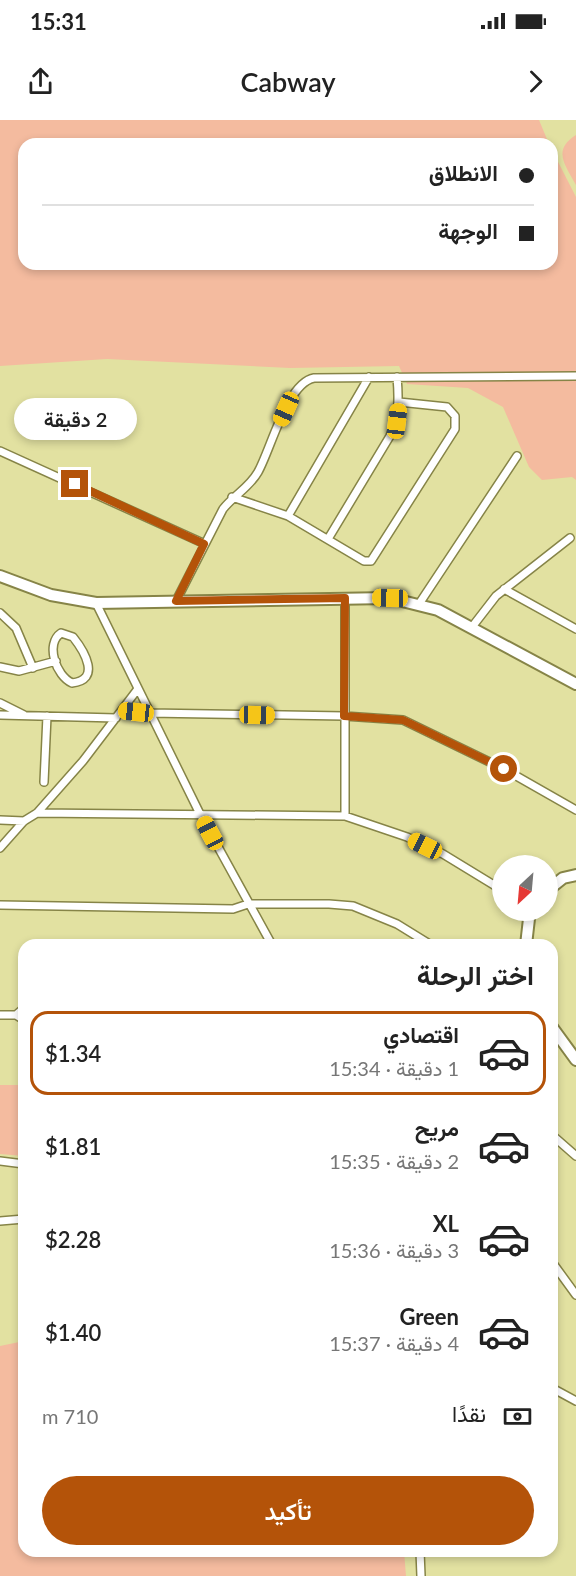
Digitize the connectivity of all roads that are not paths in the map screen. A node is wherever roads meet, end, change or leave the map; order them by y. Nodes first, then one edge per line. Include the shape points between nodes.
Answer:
1 (576, 376) edge
2 (397, 377) junction
3 (369, 378) junction
4 (399, 402) junction
5 (0, 451) edge
6 (517, 456) dead end
7 (232, 497) junction
8 (288, 516) junction
9 (570, 538) dead end
10 (328, 539) junction
11 (204, 544) junction
12 (0, 576) edge
13 (504, 590) junction
14 (345, 598) junction
15 (176, 601) junction
16 (96, 603) junction
17 (419, 604) junction
18 (0, 613) edge
19 (472, 627) junction
20 (576, 628) edge
21 (56, 661) junction
22 (0, 667) edge
23 (33, 668) junction
24 (576, 684) edge
25 (137, 690) junction
26 (0, 703) edge
27 (123, 711) junction
28 (149, 713) junction
29 (24, 714) junction
30 (0, 716) edge
31 (47, 716) junction
32 (344, 716) junction
33 (116, 718) junction
34 (44, 782) dead end
35 (576, 810) edge
36 (37, 813) junction
37 (201, 816) junction
38 (345, 816) junction
39 (0, 820) edge
40 (24, 821) junction
41 (0, 848) edge
42 (576, 875) edge
43 (558, 882) edge
44 (492, 884) edge
45 (248, 904) junction
46 (0, 905) edge
47 (529, 921) edge
48 (269, 939) edge
49 (421, 939) edge
50 (527, 939) edge
51 (16, 1015) edge
52 (0, 1016) edge
53 (558, 1035) edge
54 (576, 1060) edge
55 (558, 1140) edge
56 (576, 1156) edge
57 (0, 1161) edge
58 (18, 1163) edge
59 (18, 1220) edge
60 (0, 1221) edge
61 (558, 1270) edge
62 (576, 1295) edge
63 (558, 1391) edge
64 (576, 1401) edge
65 (420, 1557) edge
66 (421, 1576) edge

1 - 2 street
2 - 3 street
2 - 4 street
3 - 7 street via 314,378 300,385 259,471 246,488
3 - 8 street
4 - 10 street via 390,436
4 - 10 street via 447,407 455,416 455,429 371,561 364,561
5 - 11 street
6 - 17 street
7 - 8 street
7 - 11 street
8 - 10 street
9 - 13 street
11 - 15 street
12 - 16 main road via 51,595
13 - 19 street
13 - 20 street
14 - 15 main road
14 - 17 main road via 390,598
14 - 32 street
15 - 16 main road
16 - 25 street
17 - 19 main road
18 - 23 street via 16,628
19 - 24 main road
21 - 21 street via 64,679 72,683 83,681 89,673 89,666 70,635 61,633 52,642
21 - 23 street
22 - 23 street via 19,671
25 - 27 street
25 - 28 street
26 - 29 street
27 - 28 street
27 - 33 street
28 - 32 street
28 - 37 street
29 - 30 street
29 - 31 street
31 - 33 street
31 - 34 street
32 - 35 street via 387,717 419,726
32 - 38 street
33 - 36 street
36 - 37 street
36 - 40 street
37 - 38 street
37 - 45 street
38 - 44 street via 407,837
39 - 40 street
40 - 41 street
42 - 43 main road
45 - 46 street via 233,909
45 - 48 street
45 - 49 street via 353,906
47 - 50 main road
51 - 52 street
53 - 54 main road
55 - 56 street
57 - 58 street
59 - 60 street
61 - 62 street
63 - 64 street
65 - 66 street

